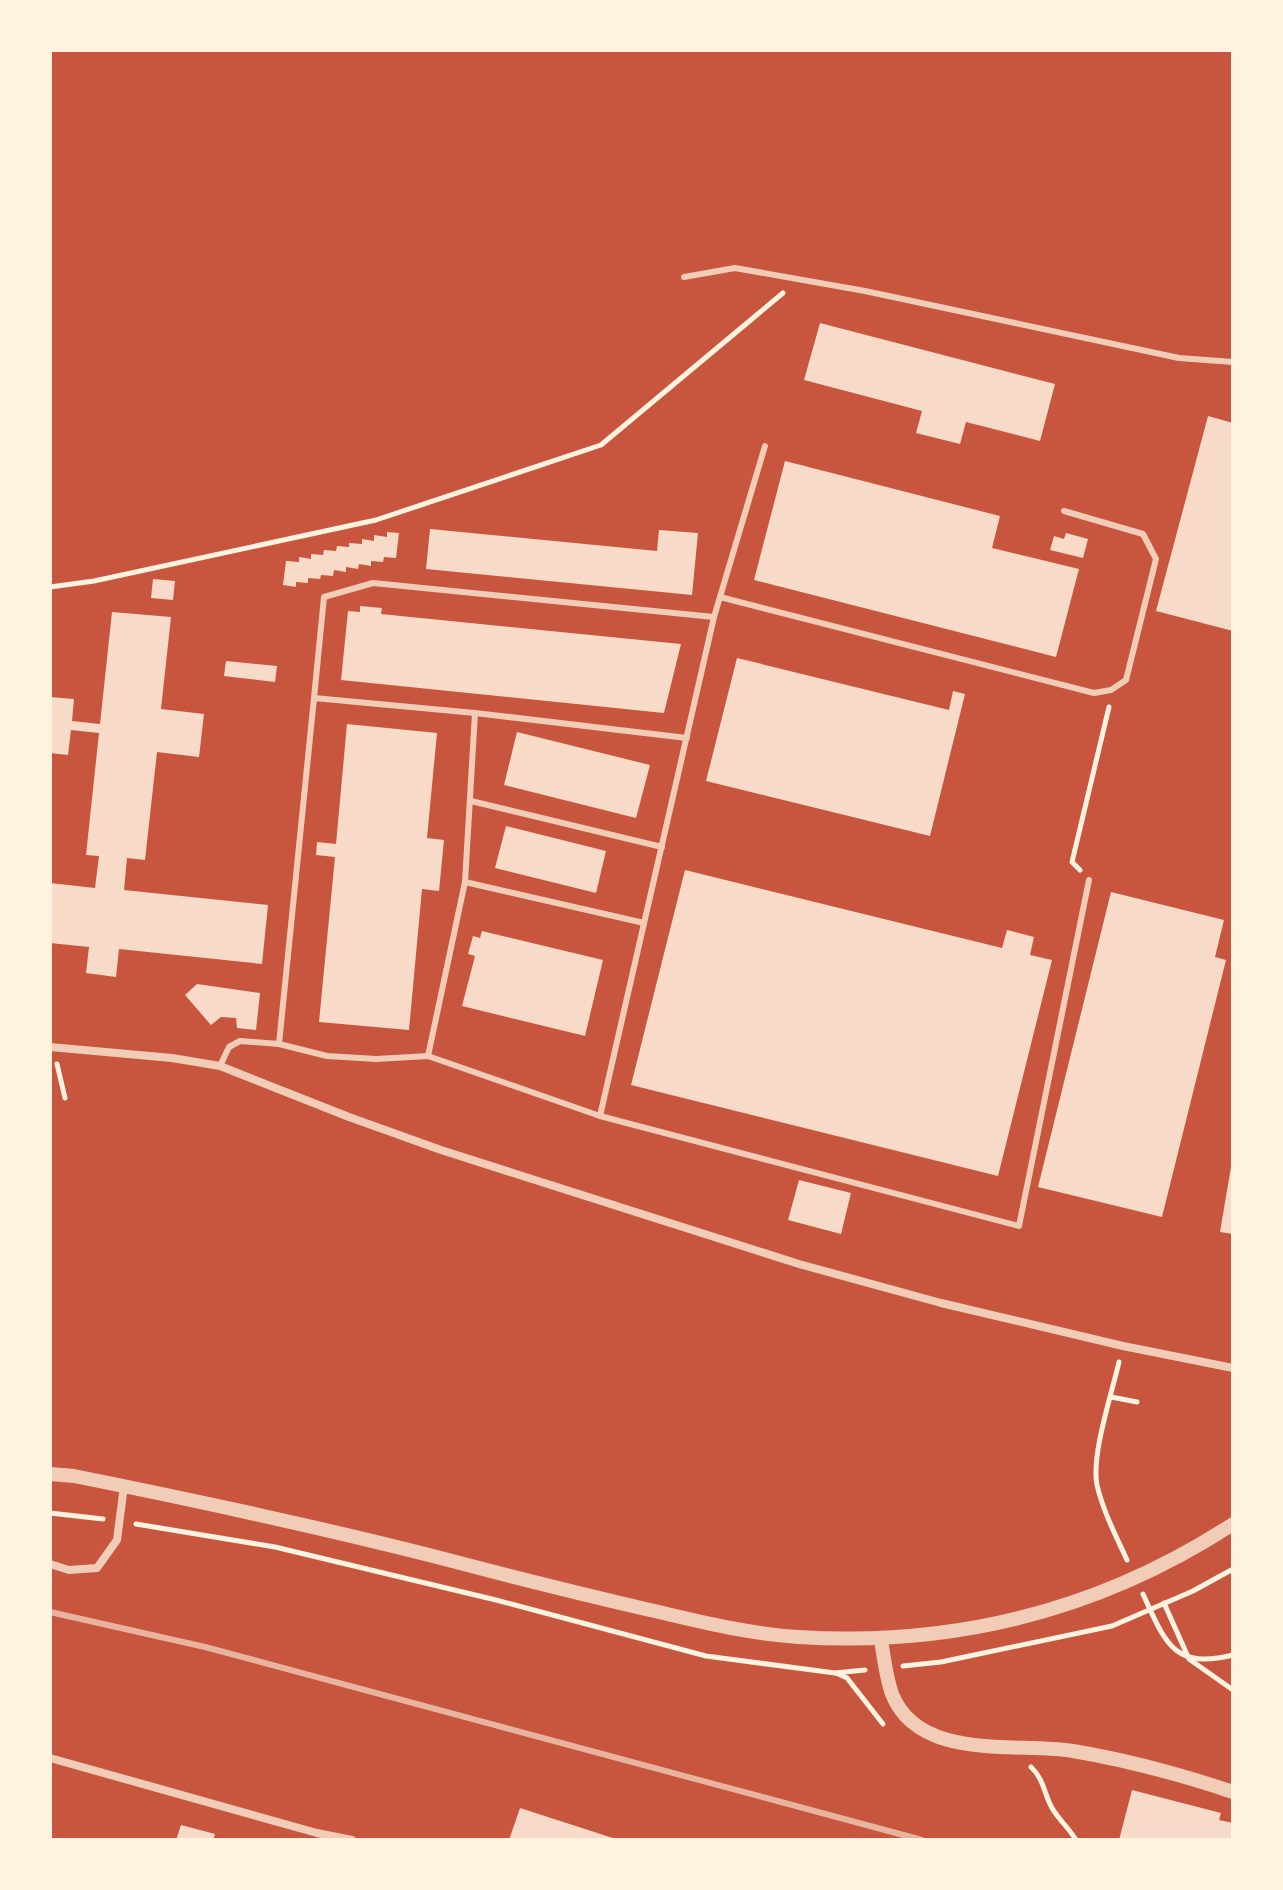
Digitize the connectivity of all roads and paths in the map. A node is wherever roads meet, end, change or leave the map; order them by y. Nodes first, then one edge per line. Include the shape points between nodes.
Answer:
1 (684, 277) dead end
2 (798, 281) junction
3 (1233, 362) edge
4 (765, 446) dead end
5 (1064, 511) dead end
6 (50, 587) edge
7 (720, 597) junction
8 (714, 617) junction
9 (1111, 690) junction
10 (314, 698) junction
11 (475, 713) junction
12 (687, 738) junction
13 (471, 801) junction
14 (662, 847) junction
15 (1089, 880) joint
16 (465, 882) junction
17 (644, 923) junction
18 (279, 1044) junction
19 (53, 1047) edge
20 (428, 1056) junction
21 (220, 1066) junction
22 (65, 1098) dead end
23 (600, 1116) junction
24 (1123, 1346) junction
25 (1233, 1368) edge
26 (1111, 1397) junction
27 (1137, 1402) dead end
28 (50, 1474) edge
29 (124, 1486) junction
30 (50, 1513) edge
31 (89, 1517) dead end
32 (1109, 1522) dead end
33 (140, 1524) dead end
34 (1233, 1524) edge
35 (50, 1564) edge
36 (1233, 1569) edge
37 (1164, 1603) junction
38 (881, 1640) junction
39 (1165, 1641) dead end
40 (1233, 1655) edge
41 (1189, 1659) junction
42 (886, 1668) junction
43 (1233, 1690) edge
44 (50, 1758) edge
45 (1233, 1792) edge
46 (1053, 1810) dead end
47 (352, 1840) edge
48 (1076, 1840) edge

1 - 2 lane via 735,268
2 - 3 lane via 1179,358
2 - 6 path via 601,445 376,520
4 - 7 lane
5 - 9 lane via 1143,534 1156,559 1126,680
7 - 8 lane
7 - 9 lane via 1094,693
8 - 10 lane via 373,583 324,597
8 - 12 lane
9 - 15 path via 1072,862
10 - 11 lane
10 - 18 lane
11 - 12 lane
11 - 13 lane
12 - 14 lane
13 - 14 lane
13 - 16 lane
14 - 17 lane
15 - 23 lane via 1019,1226
16 - 17 lane
16 - 20 lane
17 - 23 lane
18 - 20 lane via 327,1056
18 - 21 lane via 240,1041 229,1047
19 - 21 street
19 - 22 path
20 - 23 lane
21 - 24 street via 441,1150 799,1264
24 - 25 street
24 - 26 path
26 - 27 path
26 - 32 path via 1097,1460 1097,1483
28 - 29 street
29 - 35 street via 117,1540 97,1568 69,1570
29 - 38 street via 315,1526 704,1623 795,1637
30 - 31 path
33 - 42 path via 275,1547 706,1656 835,1673
34 - 38 street via 1132,1581 1055,1610 977,1628
36 - 37 path
37 - 41 path
37 - 42 path via 1112,1626 1051,1641
38 - 42 street
39 - 41 path
40 - 41 path
41 - 43 path
42 - 45 street via 892,1694 906,1715 948,1740 970,1746 1074,1751
44 - 47 street
46 - 48 path

